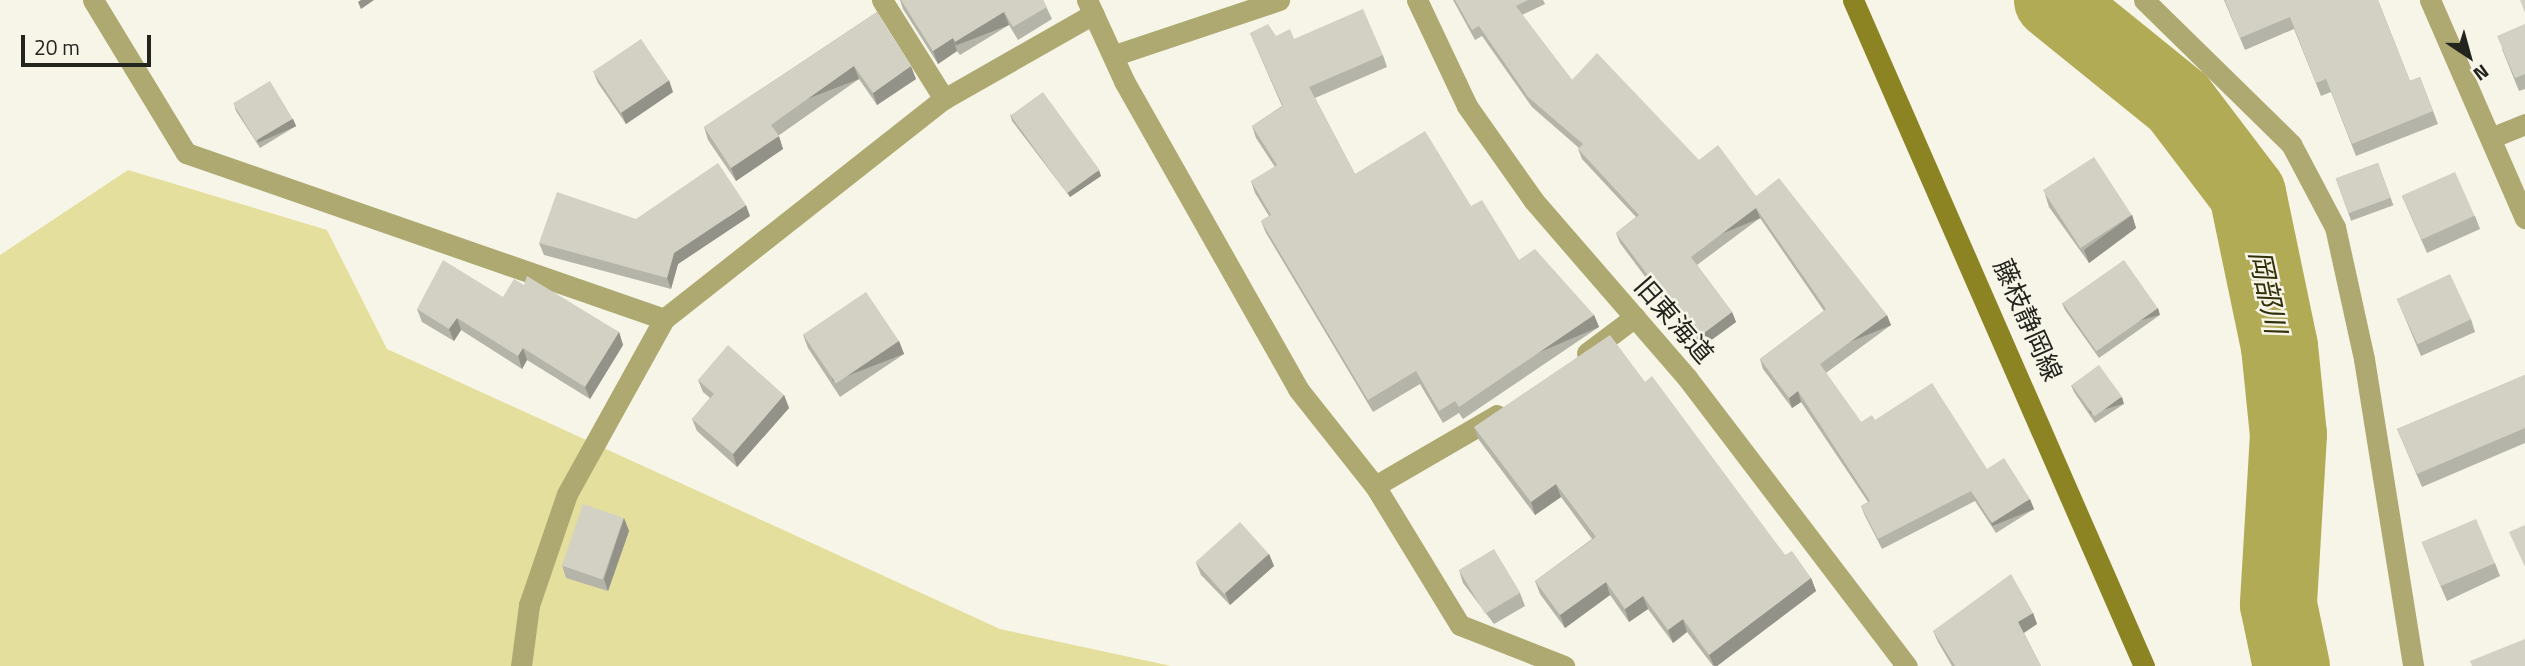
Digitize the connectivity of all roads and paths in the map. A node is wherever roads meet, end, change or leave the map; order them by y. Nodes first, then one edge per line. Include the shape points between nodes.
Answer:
1 (93, 0) edge
2 (882, 0) edge
3 (1279, 0) edge
4 (1417, 0) edge
5 (1853, 0) edge
6 (2144, 0) edge
7 (2430, 0) edge
8 (1090, 7) edge
9 (1115, 54) junction
10 (944, 99) junction
11 (2525, 124) edge
12 (2493, 137) junction
13 (2525, 218) edge
14 (1635, 317) junction
15 (664, 319) junction
16 (1570, 365) edge
17 (1516, 404) edge
18 (1375, 486) junction
19 (521, 666) edge
20 (1564, 666) edge
21 (1907, 666) edge
22 (2144, 666) edge
23 (2413, 666) edge

1 - 15 street via 186,153
2 - 10 street
3 - 9 street
4 - 14 street, 旧東海道 via 1467,106 1534,201
5 - 22 main road, 藤枝静岡線
6 - 23 street via 2291,144 2335,227 2364,359
7 - 12 street
8 - 9 street
8 - 10 street
9 - 18 street via 1298,389
10 - 15 street
11 - 12 street
12 - 13 street
14 - 16 street
14 - 21 street, 旧東海道
15 - 19 street via 567,494 529,605
17 - 18 street
18 - 20 street via 1460,625

